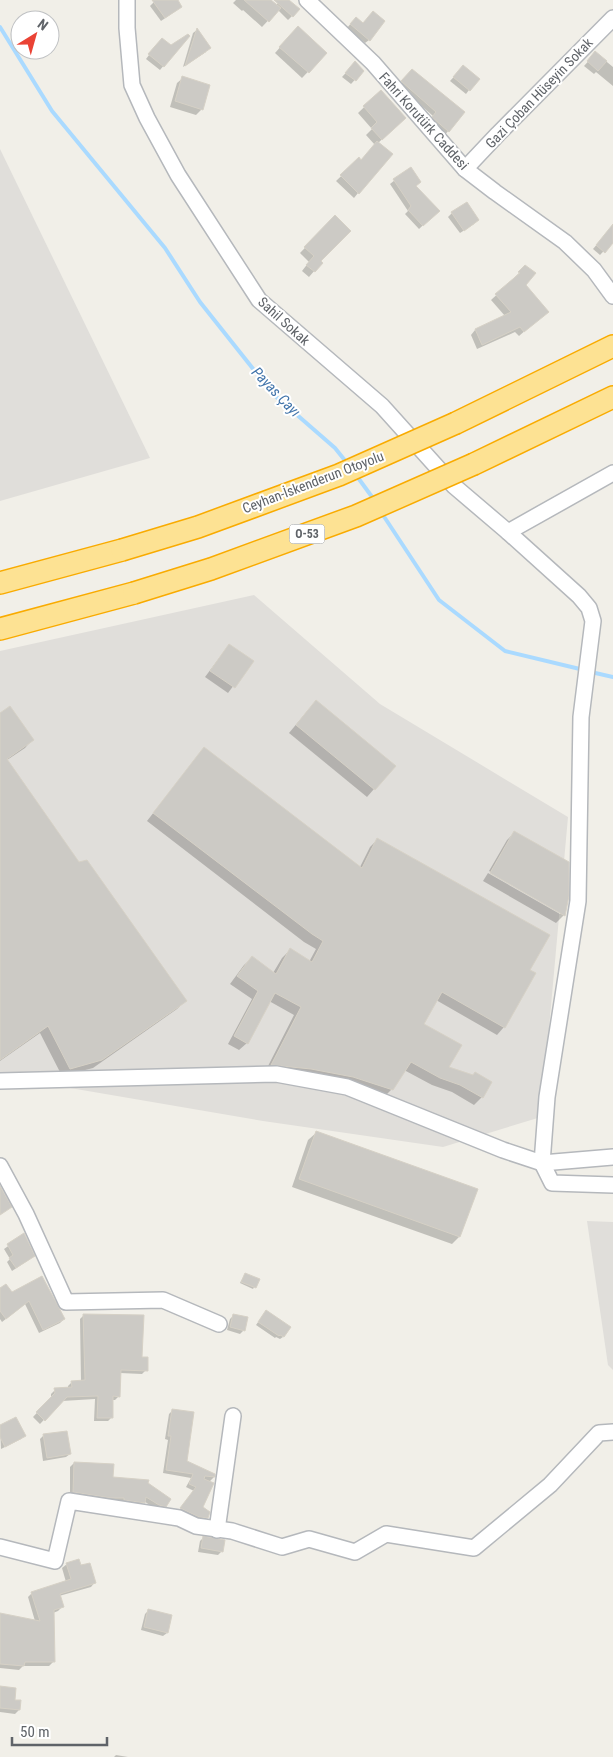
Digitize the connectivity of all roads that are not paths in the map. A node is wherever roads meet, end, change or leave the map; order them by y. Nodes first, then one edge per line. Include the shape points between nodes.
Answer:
1 (127, 0) edge
2 (307, 0) edge
3 (613, 18) edge
4 (465, 169) junction
5 (611, 290) edge
6 (609, 349) edge
7 (613, 397) edge
8 (613, 473) edge
9 (508, 532) junction
10 (0, 583) edge
11 (0, 629) edge
12 (0, 1081) edge
13 (613, 1157) edge
14 (542, 1163) junction
15 (0, 1166) edge
16 (613, 1186) edge
17 (220, 1324) dead end
18 (233, 1416) dead end
19 (613, 1432) edge
20 (217, 1530) junction
21 (0, 1547) edge

1 - 9 street, Sahil Sokak via 132,85 178,175 259,300 382,406 454,486
2 - 4 street, Fahri Korutürk Caddesi via 373,63
3 - 4 street, Gazi Çoban Hüseyin Sokak
4 - 5 street, Fahri Korutürk Caddesi via 565,242
6 - 10 highway, Ceyhan-İskenderun Otoyolu, bridge via 339,475 198,527
7 - 11 highway, O-53, bridge via 356,516 211,569
8 - 9 street
9 - 14 street, Sahil Sokak via 579,596 589,608 593,621 581,717 578,901 547,1096
12 - 14 street via 276,1074 347,1087
13 - 14 street
14 - 16 street via 552,1183
15 - 17 street via 66,1302 163,1300
18 - 20 street
19 - 20 street via 599,1433 550,1485 474,1548 386,1534 355,1552 309,1539 282,1547 232,1530
20 - 21 street via 196,1526 179,1518 69,1501 55,1561

